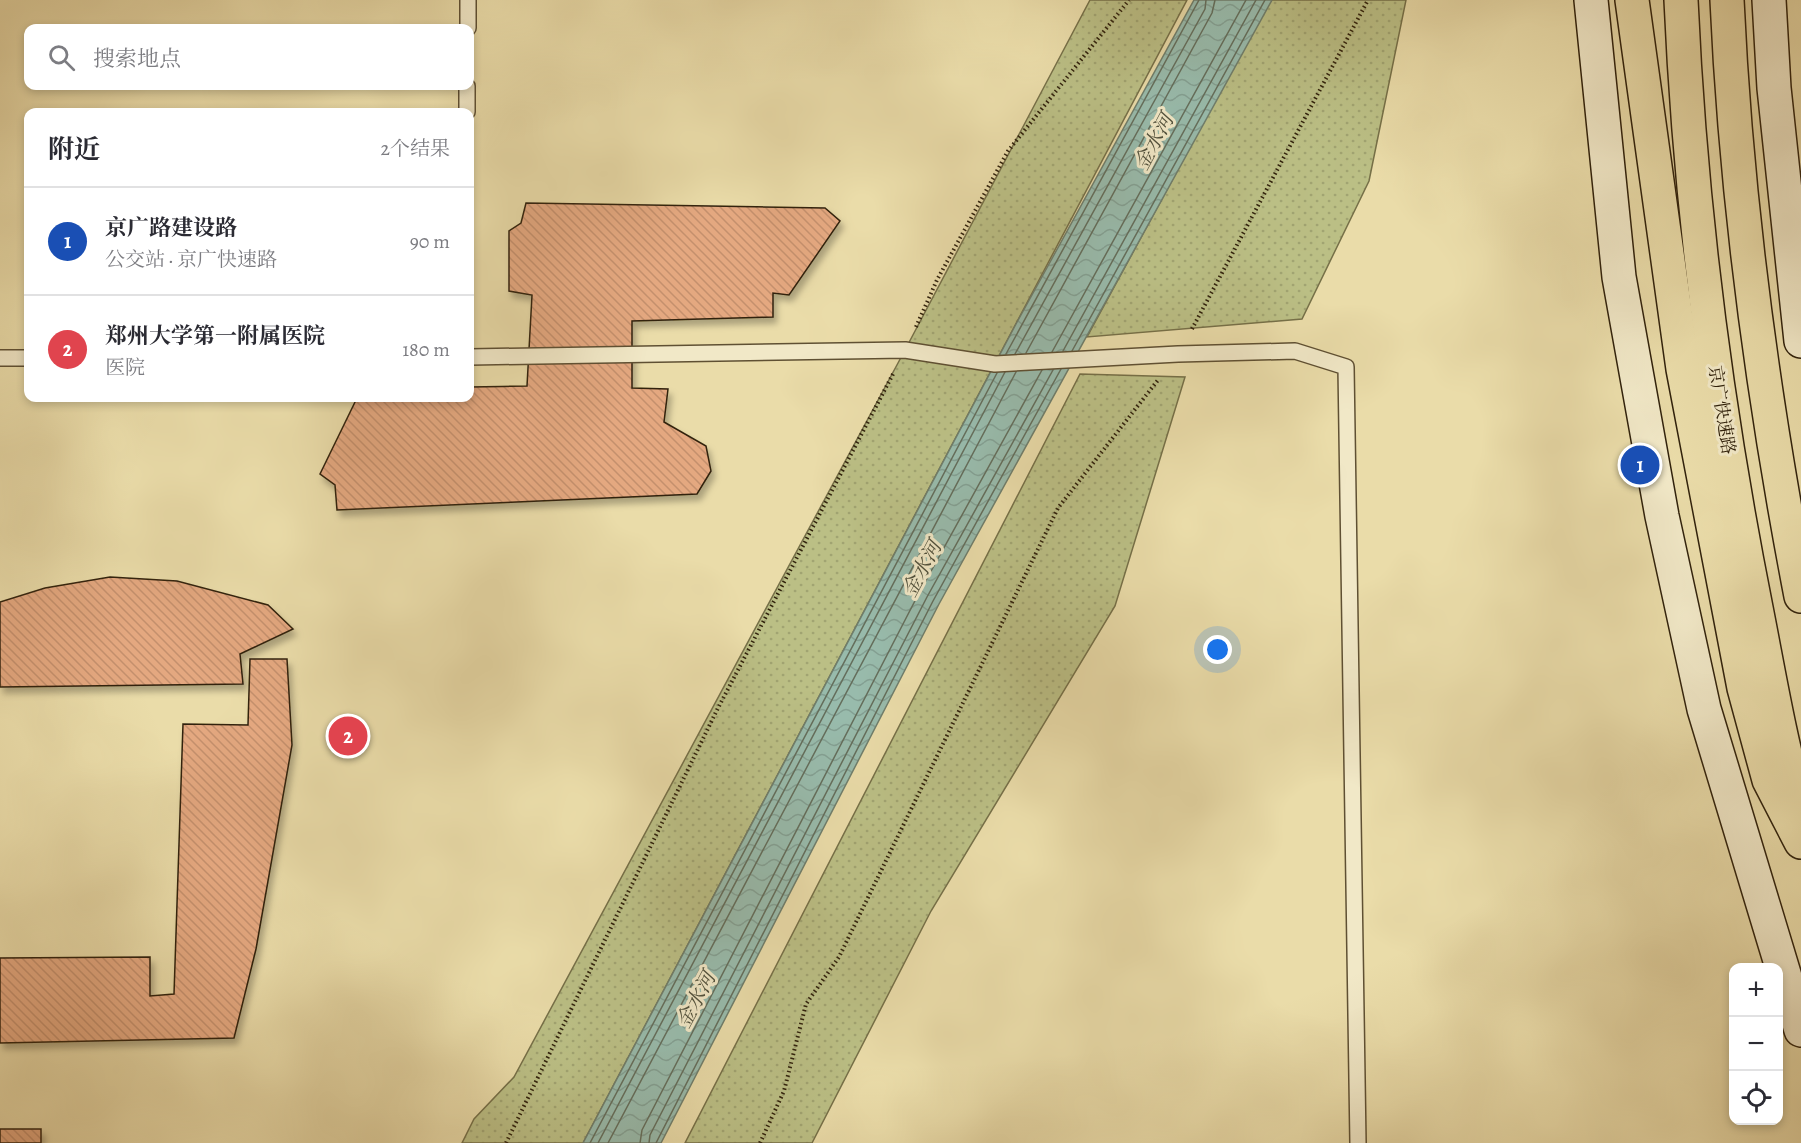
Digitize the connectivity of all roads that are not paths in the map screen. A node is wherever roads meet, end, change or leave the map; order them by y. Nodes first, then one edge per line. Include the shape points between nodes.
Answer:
1 (468, 0) edge
2 (1591, 0) edge
3 (1632, 0) edge
4 (1681, 0) edge
5 (1727, 0) edge
6 (1769, 0) edge
7 (468, 24) edge
8 (467, 90) edge
9 (467, 108) edge
10 (1801, 341) edge
11 (474, 357) edge
12 (0, 358) edge
13 (24, 358) edge
14 (1801, 596) edge
15 (1801, 814) edge
16 (1801, 842) edge
17 (1801, 1030) edge
18 (1358, 1143) edge

1 - 7 lane
2 - 17 street via 1619,277 1662,516 1704,709
3 - 16 highway via 1683,369 1744,688 1769,780
4 - 15 highway, 京广快速路 via 1692,170 1717,382 1742,540
5 - 14 highway via 1750,281
6 - 10 street via 1775,99
8 - 9 lane
11 - 18 lane via 905,350 995,364 1295,351 1346,367
12 - 13 lane

